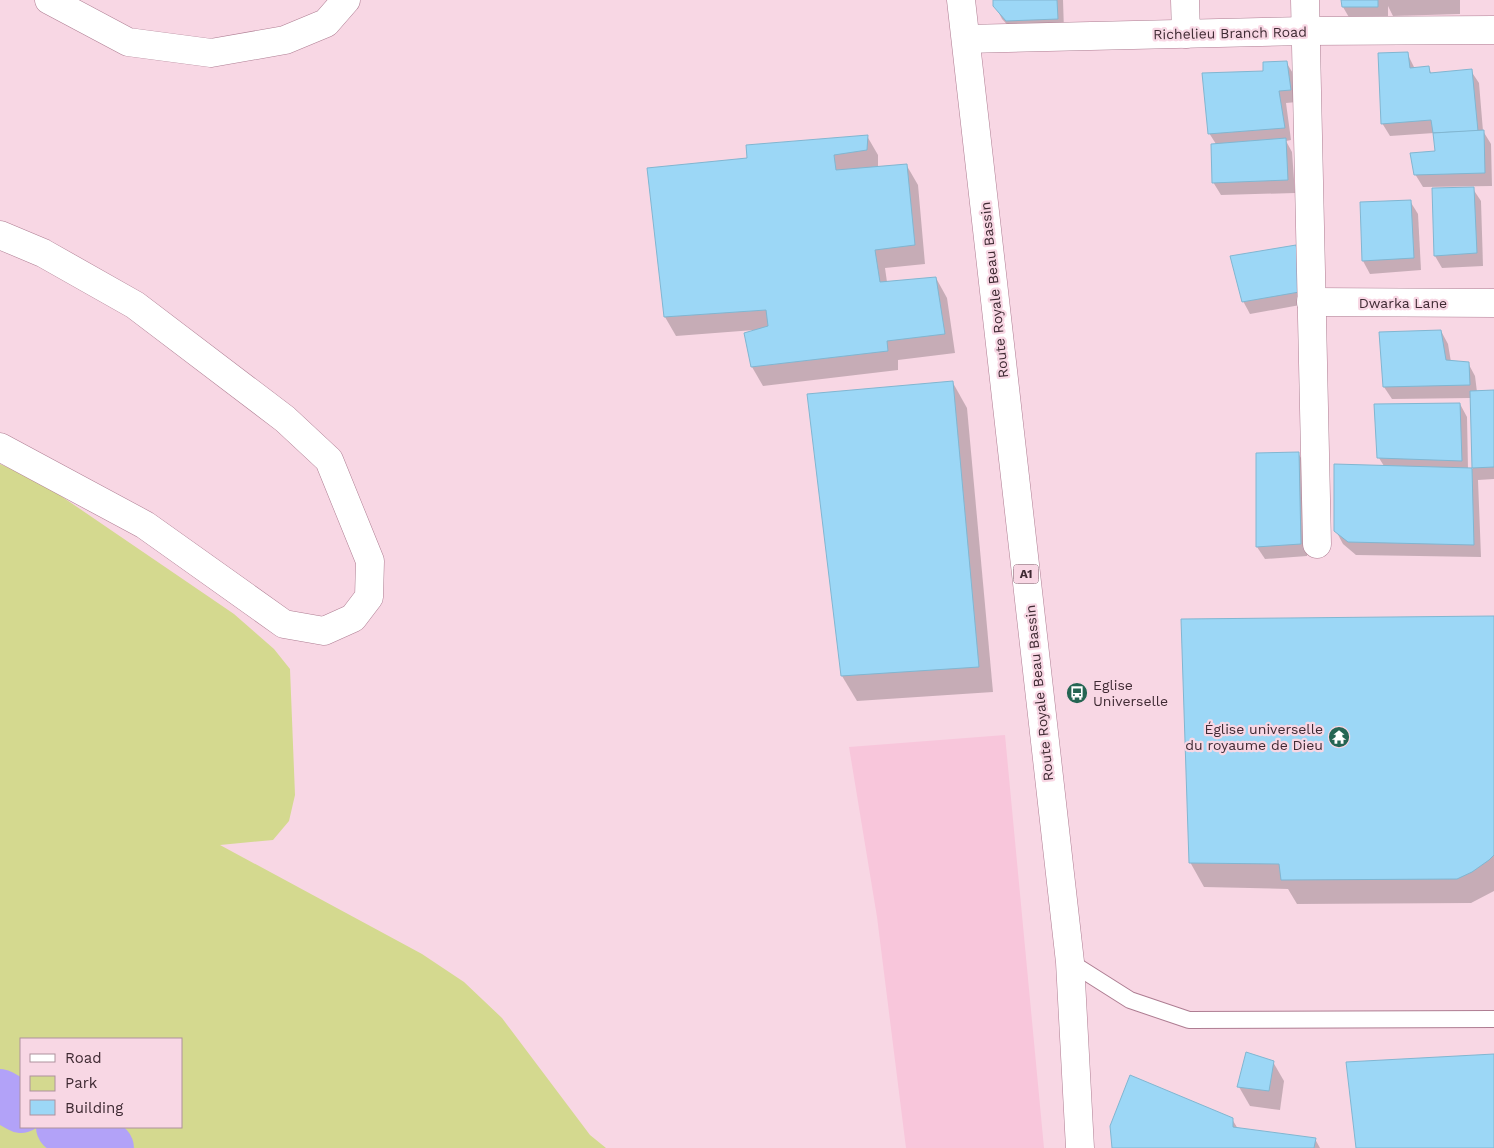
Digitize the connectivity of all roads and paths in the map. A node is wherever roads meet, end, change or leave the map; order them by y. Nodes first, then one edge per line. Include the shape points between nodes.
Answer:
1 (49, 0) edge
2 (346, 0) edge
3 (961, 0) edge
4 (1185, 0) edge
5 (1305, 0) edge
6 (1494, 30) edge
7 (1306, 31) junction
8 (1186, 34) junction
9 (966, 39) junction
10 (0, 235) edge
11 (1312, 302) junction
12 (1494, 303) edge
13 (0, 447) edge
14 (1317, 544) dead end
15 (1070, 962) junction
16 (1494, 1019) edge
17 (1080, 1148) edge

1 - 2 street via 128,42 210,53 284,40 326,23
3 - 9 street, Route Royale Beau Bassin / A1
4 - 8 street
5 - 7 street
6 - 7 street, Richelieu Branch Road
7 - 8 street, Richelieu Branch Road
7 - 11 street
8 - 9 street, Richelieu Branch Road
9 - 15 street, Route Royale Beau Bassin / A1
10 - 13 street via 42,253 135,305 285,419 329,460 370,560 369,597 353,618 324,631 284,624 145,525
11 - 12 street, Dwarka Lane
11 - 14 street
15 - 16 lane via 1130,1000 1189,1020
15 - 17 street, Route Royale Beau Bassin / A1

